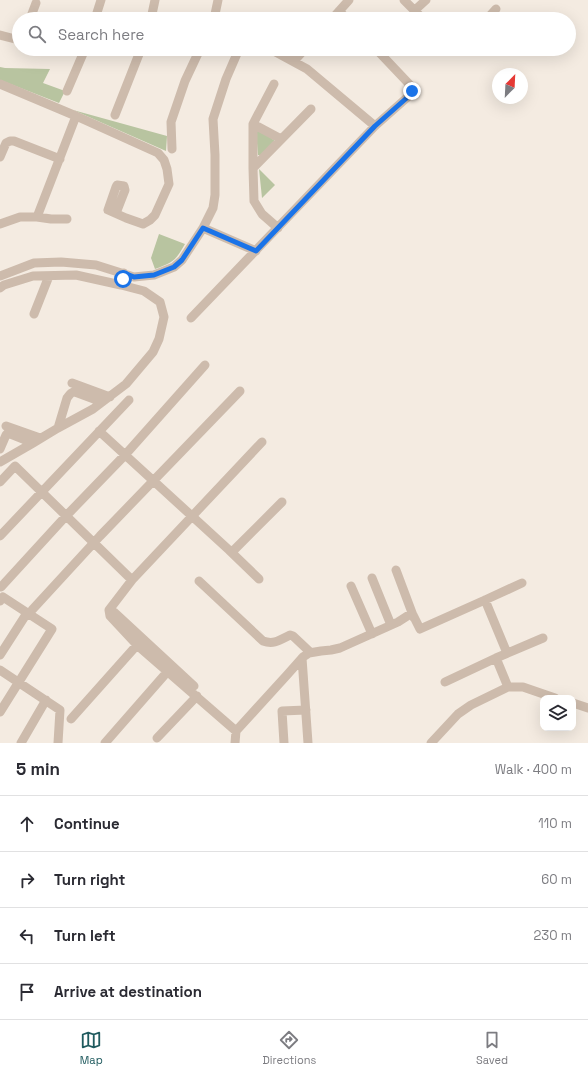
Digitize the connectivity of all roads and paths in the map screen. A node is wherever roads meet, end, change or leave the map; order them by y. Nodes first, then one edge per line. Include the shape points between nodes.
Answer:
1 (101, 0) edge
2 (155, 0) edge
3 (218, 0) edge
4 (349, 0) edge
5 (404, 0) edge
6 (426, 0) edge
7 (36, 3) dead end
8 (496, 9) dead end
9 (415, 10) joint
10 (339, 11) edge
11 (33, 12) edge
12 (97, 12) edge
13 (152, 12) edge
14 (215, 12) edge
15 (493, 12) edge
16 (0, 35) edge
17 (12, 38) edge
18 (82, 56) edge
19 (138, 56) edge
20 (197, 56) edge
21 (236, 56) edge
22 (284, 56) edge
23 (299, 56) edge
24 (383, 56) edge
25 (294, 61) junction
26 (0, 84) edge
27 (274, 84) dead end
28 (67, 91) dead end
29 (311, 109) dead end
30 (114, 115) dead end
31 (76, 116) junction
32 (253, 124) junction
33 (375, 126) junction
34 (281, 140) junction
35 (172, 150) dead end
36 (0, 157) edge
37 (60, 159) junction
38 (253, 168) junction
39 (116, 213) dead end
40 (37, 217) junction
41 (67, 219) dead end
42 (0, 224) edge
43 (203, 228) junction
44 (278, 228) junction
45 (256, 251) junction
46 (124, 273) junction
47 (0, 276) edge
48 (49, 276) junction
49 (134, 277) junction
50 (121, 285) junction
51 (0, 288) edge
52 (131, 288) junction
53 (34, 314) dead end
54 (191, 318) dead end
55 (205, 365) dead end
56 (72, 383) dead end
57 (240, 391) dead end
58 (106, 400) junction
59 (129, 400) dead end
60 (6, 426) dead end
61 (58, 428) junction
62 (99, 431) junction
63 (37, 441) junction
64 (262, 442) dead end
65 (0, 449) edge
66 (125, 455) junction
67 (0, 462) edge
68 (153, 480) junction
69 (0, 482) edge
70 (41, 492) junction
71 (282, 502) dead end
72 (66, 516) junction
73 (192, 517) junction
74 (0, 536) edge
75 (93, 543) junction
76 (229, 550) junction
77 (396, 570) dead end
78 (372, 578) dead end
79 (259, 579) dead end
80 (132, 580) junction
81 (199, 581) dead end
82 (522, 582) dead end
83 (351, 586) dead end
84 (1, 587) dead end
85 (485, 600) junction
86 (0, 601) edge
87 (109, 610) junction
88 (29, 612) junction
89 (414, 618) junction
90 (391, 625) junction
91 (372, 634) junction
92 (543, 638) dead end
93 (137, 644) junction
94 (310, 652) junction
95 (507, 654) junction
96 (0, 655) edge
97 (302, 658) junction
98 (496, 658) junction
99 (0, 670) edge
100 (168, 671) junction
101 (19, 682) junction
102 (445, 682) dead end
103 (508, 687) junction
104 (546, 695) edge
105 (197, 696) junction
106 (46, 700) junction
107 (576, 704) edge
108 (588, 708) edge
109 (306, 710) junction
110 (0, 712) edge
111 (71, 719) dead end
112 (237, 729) junction
113 (158, 738) dead end
114 (21, 743) edge
115 (58, 743) edge
116 (105, 743) edge
117 (235, 743) edge
118 (284, 743) edge
119 (308, 743) edge
120 (431, 743) edge

1 - 12 street
2 - 13 street
3 - 14 street
4 - 10 street
5 - 9 street
6 - 9 street
7 - 11 street
8 - 15 street
16 - 17 street
18 - 28 street
19 - 30 street
20 - 35 street via 171,122
21 - 43 street via 213,119 215,194 213,208
22 - 25 street
23 - 25 street
24 - 33 street via 412,87 412,91
25 - 33 street
26 - 31 street
27 - 32 street
29 - 34 street
31 - 37 street
31 - 39 street via 158,153 164,160 169,184 155,215 144,224
32 - 34 street
32 - 38 street
33 - 44 street
34 - 38 street
36 - 37 street via 6,142 14,141
37 - 40 street
38 - 44 street via 254,201 262,214
40 - 41 street
40 - 42 street via 20,217
43 - 45 street
43 - 49 street via 182,260 174,267 154,275
44 - 45 street
45 - 54 street
46 - 47 street via 96,265 61,262 34,263
46 - 49 street
46 - 50 street
48 - 50 street via 76,275
48 - 51 street via 34,276
48 - 53 street
49 - 52 street
50 - 52 street
52 - 58 street via 144,291 160,302 164,317 159,339 152,352 126,384
55 - 66 street
56 - 58 street
57 - 68 street
58 - 61 street
58 - 61 street via 72,392 67,398
59 - 62 street
60 - 63 street
61 - 63 street
62 - 66 street
62 - 70 street
63 - 65 street via 8,433
63 - 67 street
64 - 73 street
66 - 68 street
66 - 72 street
68 - 73 street
68 - 75 street
69 - 70 street via 15,466
70 - 72 street
70 - 74 street
71 - 76 street via 232,551
72 - 75 street
72 - 84 street
73 - 76 street
73 - 80 street
75 - 80 street
75 - 88 street
76 - 79 street
77 - 89 street
78 - 90 street
80 - 87 street
81 - 94 street via 263,641 274,643 290,635
82 - 85 street
83 - 91 street
85 - 89 street via 420,629
85 - 95 street
86 - 88 street via 2,597
87 - 93 street via 110,616
87 - 112 street
88 - 96 street
88 - 101 street via 52,629
89 - 90 street via 412,613
90 - 91 street
91 - 94 street via 340,648
92 - 95 street
93 - 100 street
93 - 111 street
94 - 97 street
95 - 98 street
97 - 109 street
97 - 112 street
98 - 102 street
98 - 103 street
99 - 101 street
100 - 105 street
100 - 116 street
101 - 106 street
101 - 110 street
103 - 104 street via 523,687
103 - 120 street via 458,714
105 - 112 street
105 - 113 street
106 - 114 street
106 - 115 street via 60,710
107 - 108 street
109 - 118 street via 282,710
109 - 119 street
112 - 117 street

